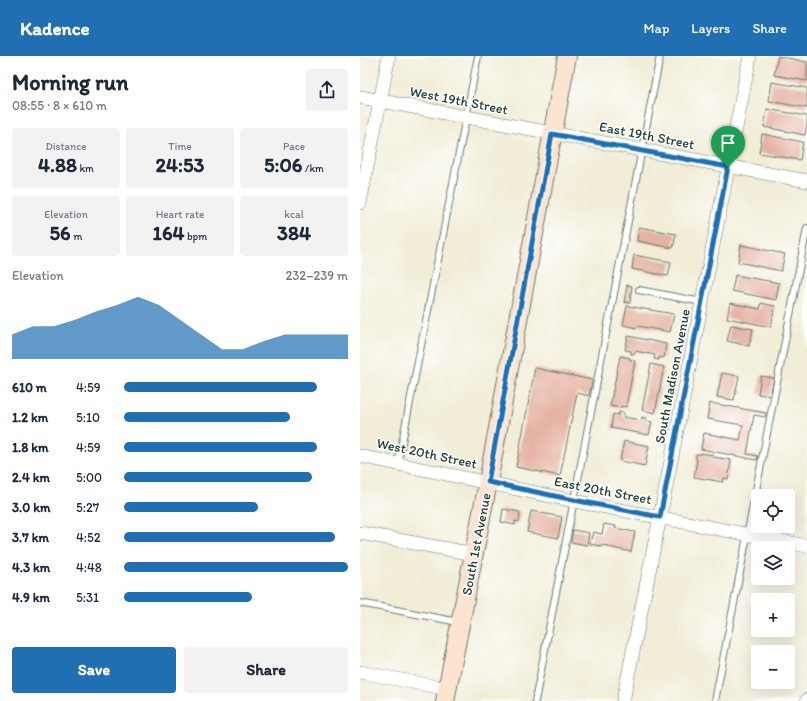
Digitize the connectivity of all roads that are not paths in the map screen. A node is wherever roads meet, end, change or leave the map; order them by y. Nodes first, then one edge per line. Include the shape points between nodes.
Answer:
1 (389, 56) edge
2 (478, 56) edge
3 (567, 56) edge
4 (660, 56) edge
5 (750, 56) edge
6 (360, 97) edge
7 (380, 101) junction
8 (466, 117) junction
9 (552, 134) junction
10 (642, 150) junction
11 (728, 167) junction
12 (807, 181) edge
13 (360, 203) edge
14 (807, 228) edge
15 (639, 290) dead end
16 (702, 302) junction
17 (360, 456) edge
18 (398, 463) junction
19 (488, 482) junction
20 (574, 500) junction
21 (660, 517) junction
22 (360, 533) edge
23 (748, 534) junction
24 (807, 546) edge
25 (474, 554) junction
26 (360, 603) edge
27 (460, 623) junction
28 (360, 672) edge
29 (446, 695) edge
30 (535, 701) edge
31 (623, 701) edge
32 (715, 701) edge

1 - 7 street
2 - 8 lane
3 - 9 street, South 1st Avenue
4 - 10 lane
5 - 11 street, South Madison Avenue
6 - 7 street, West 19th Street
7 - 8 street, West 19th Street
7 - 13 street
8 - 9 street, West 19th Street
8 - 18 lane
9 - 10 street, East 19th Street
9 - 19 street, South 1st Avenue
10 - 11 street, East 19th Street
10 - 20 lane
11 - 12 street, East 19th Street
11 - 16 street, South Madison Avenue
14 - 23 lane
15 - 16 lane
16 - 21 street, South Madison Avenue
17 - 18 street, West 20th Street
18 - 19 street, West 20th Street
19 - 20 street, East 20th Street
19 - 25 street, South 1st Avenue
20 - 21 street, East 20th Street
20 - 30 lane
21 - 23 street, East 20th Street
21 - 31 street, South Madison Avenue
22 - 25 street
23 - 24 street, East 20th Street
23 - 32 lane
25 - 27 street, South 1st Avenue
26 - 27 lane
27 - 29 street, South 1st Avenue
28 - 29 street

